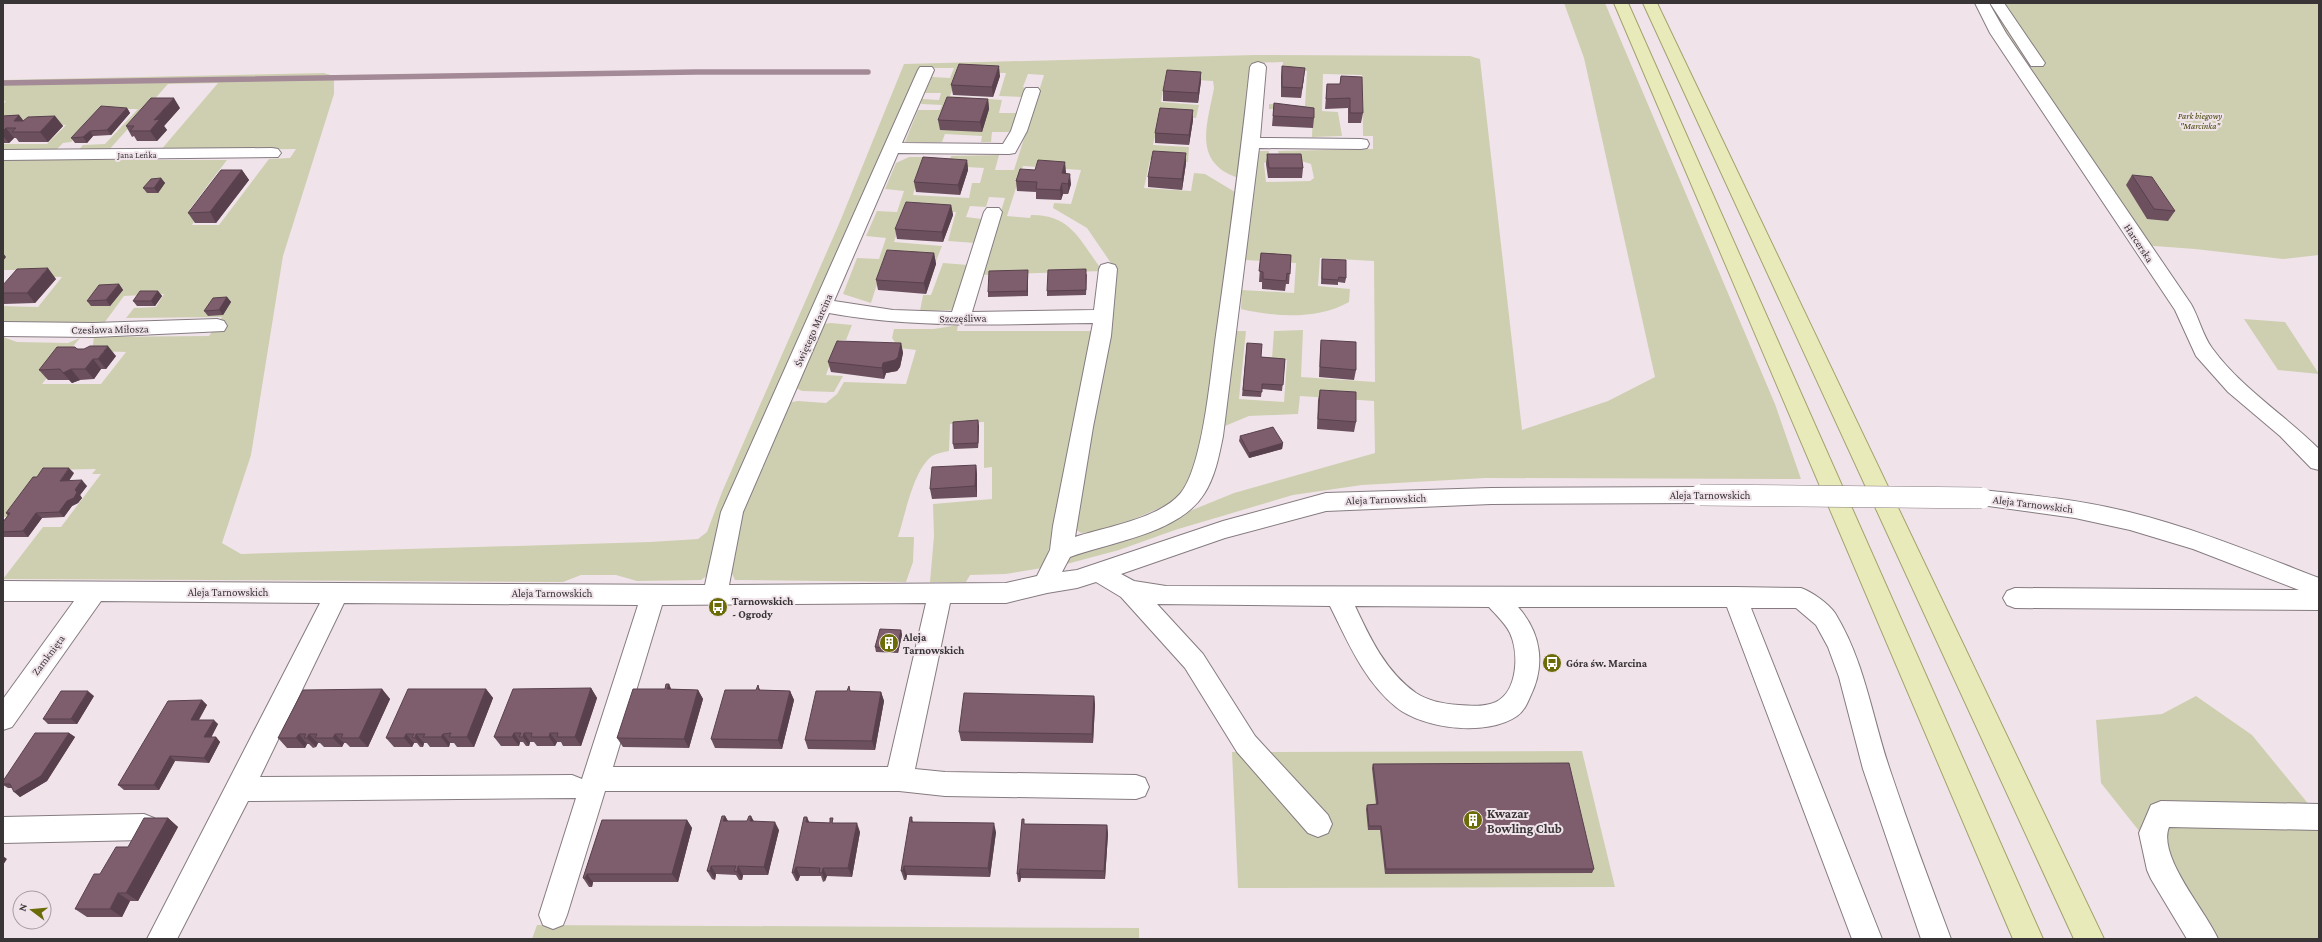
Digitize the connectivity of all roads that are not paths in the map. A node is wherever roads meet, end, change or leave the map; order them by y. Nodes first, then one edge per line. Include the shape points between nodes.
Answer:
1 (1620, 3) edge
2 (1650, 3) edge
3 (1982, 3) edge
4 (1997, 3) edge
5 (1258, 67) dead end
6 (926, 70) dead end
7 (1032, 91) dead end
8 (2058, 122) junction
9 (1251, 143) junction
10 (1361, 144) dead end
11 (892, 148) junction
12 (272, 153) dead end
13 (3, 156) edge
14 (993, 212) dead end
15 (1108, 269) dead end
16 (824, 306) junction
17 (1104, 316) junction
18 (960, 318) junction
19 (217, 326) dead end
20 (3, 330) edge
21 (2319, 462) edge
22 (1062, 550) junction
23 (1098, 572) junction
24 (1047, 583) junction
25 (2319, 588) edge
26 (1129, 590) junction
27 (3, 591) edge
28 (94, 592) junction
29 (940, 592) junction
30 (337, 593) junction
31 (714, 594) junction
32 (653, 595) junction
33 (1494, 596) junction
34 (1338, 597) junction
35 (1735, 597) junction
36 (2015, 598) dead end
37 (2319, 600) edge
38 (3, 719) edge
39 (899, 779) junction
40 (584, 783) junction
41 (1136, 787) dead end
42 (240, 789) junction
43 (2319, 817) edge
44 (1318, 824) dead end
45 (144, 827) edge
46 (3, 830) edge
47 (553, 915) dead end
48 (162, 939) edge
49 (1867, 939) edge
50 (1936, 939) edge
51 (2028, 939) edge
52 (2089, 939) edge
53 (2203, 939) edge

1 - 51 main road
2 - 52 main road
3 - 8 street, Harcerska via 1998,33
4 - 8 street via 2057,95 2060,103
5 - 9 street
6 - 11 street, Świętego Marcina
7 - 11 street via 1019,131 1009,149
8 - 21 street, Harcerska via 2184,308 2203,351 2235,387 2288,431
9 - 10 street
9 - 22 street via 1212,436 1206,466 1196,490 1182,505 1162,517
11 - 16 street, Świętego Marcina
12 - 13 street, Jana Leńka
14 - 18 street
15 - 17 street
16 - 18 street, Szczęśliwa via 855,313 913,319
16 - 31 street, Świętego Marcina via 732,512
17 - 18 street, Szczęśliwa
17 - 22 street via 1076,457
19 - 20 street, Czesława Miłosza
22 - 24 street via 1050,571
23 - 24 street, Aleja Tarnowskich via 1077,579
23 - 25 street, Aleja Tarnowskich, bridge via 1223,530 1326,502 1491,496 1982,498 2058,506 2130,521 2225,552
23 - 26 street
24 - 29 street, Aleja Tarnowskich via 1006,592
26 - 34 street via 1166,596
26 - 44 street via 1194,661 1246,744
27 - 28 street, Aleja Tarnowskich
28 - 30 street, Aleja Tarnowskich
28 - 38 street, Zamknięta
29 - 31 street, Aleja Tarnowskich
29 - 39 street
30 - 32 street, Aleja Tarnowskich
30 - 42 street
31 - 32 street, Aleja Tarnowskich
32 - 40 street
33 - 34 street
33 - 34 street via 1519,627 1529,666 1513,704 1494,714 1475,717 1425,709 1406,700 1370,659
33 - 35 street
35 - 49 street
35 - 50 street via 1801,598 1825,618 1840,645 1852,678 1876,769
36 - 37 street
39 - 40 street
39 - 41 street via 945,784
40 - 42 street
40 - 47 street
42 - 48 street
43 - 53 street via 2161,814 2152,833 2161,870
45 - 46 street

